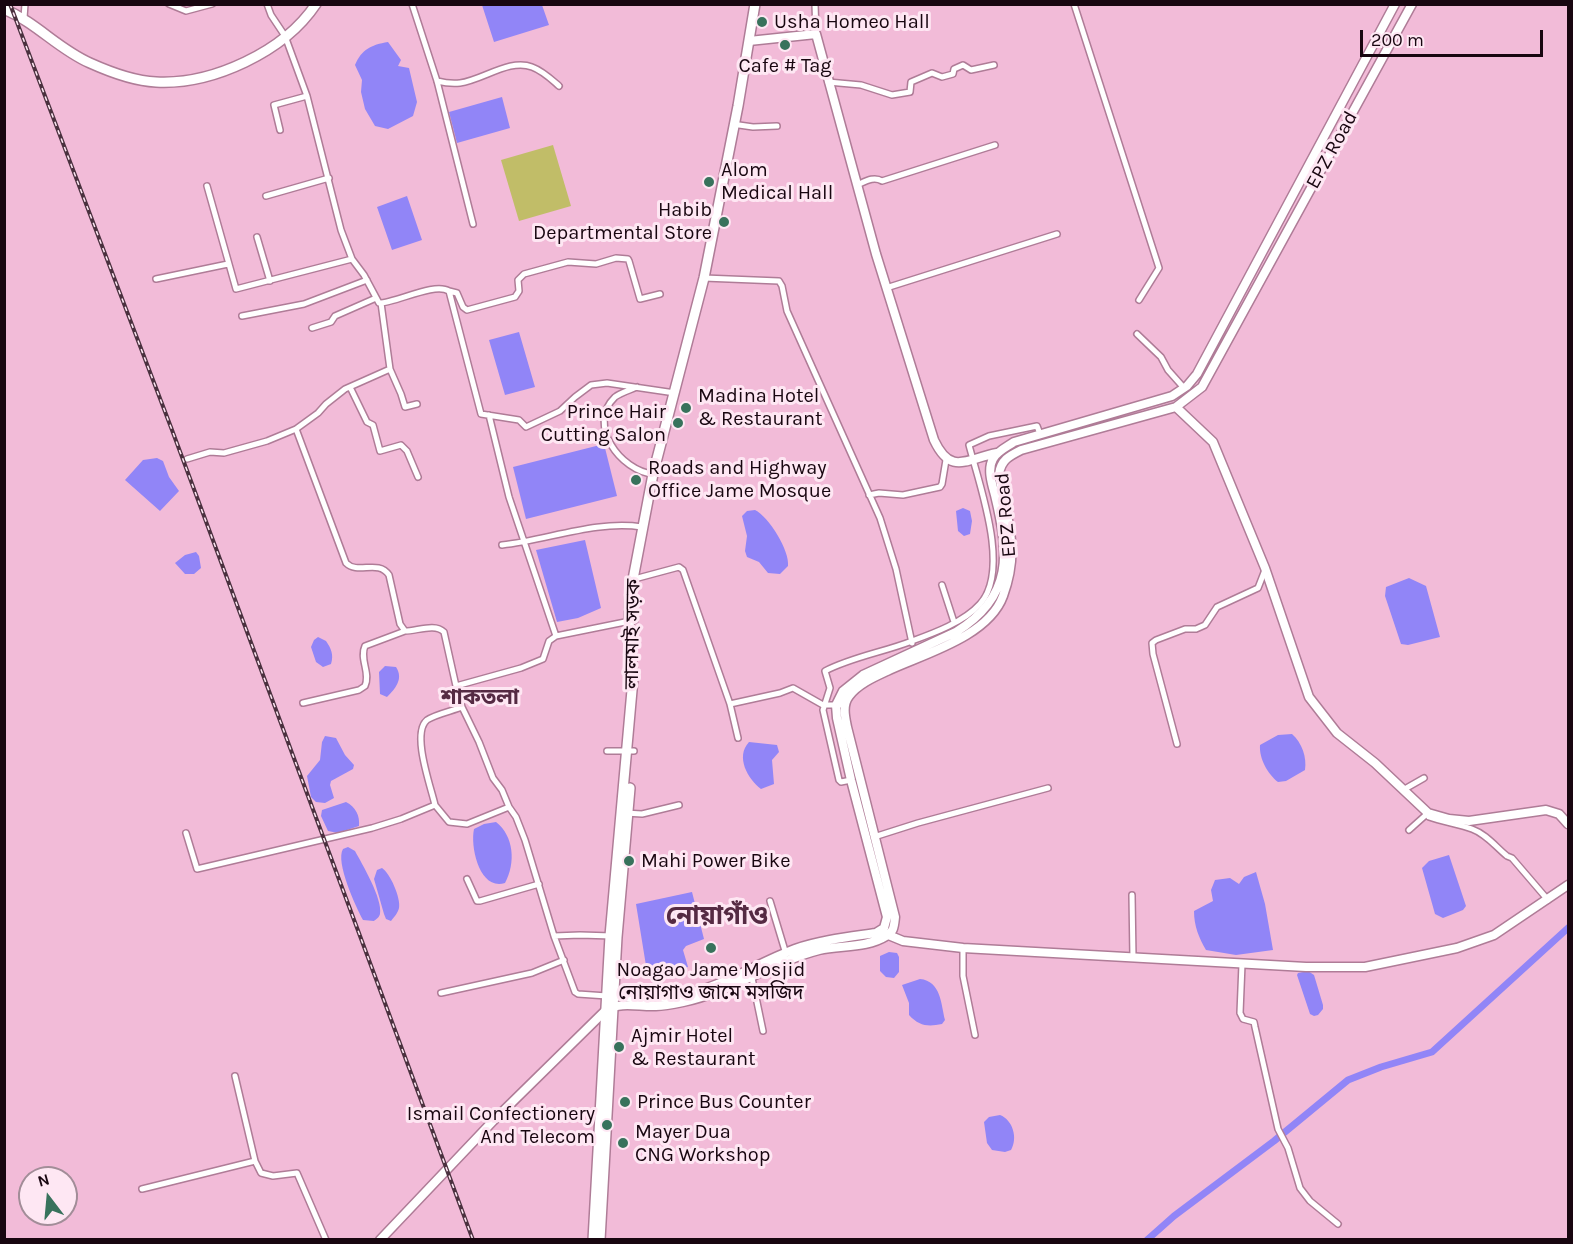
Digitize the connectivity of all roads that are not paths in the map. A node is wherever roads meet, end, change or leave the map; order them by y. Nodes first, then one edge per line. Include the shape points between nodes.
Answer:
1 (25, 4) edge
2 (169, 4) edge
3 (212, 4) edge
4 (267, 4) edge
5 (316, 4) edge
6 (412, 4) edge
7 (755, 4) edge
8 (761, 4) edge
9 (815, 4) edge
10 (1074, 4) edge
11 (1395, 4) edge
12 (1412, 4) edge
13 (4, 9) edge
14 (24, 18) junction
15 (816, 34) junction
16 (285, 36) junction
17 (752, 41) junction
18 (994, 65) dead end
19 (437, 81) junction
20 (828, 82) junction
21 (559, 86) dead end
22 (307, 96) junction
23 (739, 125) junction
24 (777, 126) dead end
25 (280, 130) dead end
26 (995, 145) dead end
27 (329, 178) junction
28 (857, 185) junction
29 (207, 186) dead end
30 (266, 196) dead end
31 (473, 224) dead end
32 (1057, 234) dead end
33 (257, 237) dead end
34 (352, 259) junction
35 (228, 264) junction
36 (706, 278) junction
37 (156, 279) dead end
38 (367, 280) junction
39 (270, 281) junction
40 (886, 288) junction
41 (448, 291) junction
42 (660, 294) dead end
43 (376, 298) junction
44 (1139, 300) dead end
45 (381, 303) junction
46 (242, 315) dead end
47 (312, 328) dead end
48 (1137, 334) dead end
49 (390, 369) junction
50 (638, 386) junction
51 (350, 387) junction
52 (1184, 388) junction
53 (676, 393) junction
54 (417, 405) dead end
55 (1176, 407) junction
56 (489, 415) junction
57 (296, 429) junction
58 (1040, 434) junction
59 (997, 453) junction
60 (187, 459) dead end
61 (973, 459) junction
62 (946, 460) junction
63 (652, 474) junction
64 (418, 477) dead end
65 (869, 495) junction
66 (642, 527) junction
67 (525, 542) junction
68 (502, 545) dead end
69 (1265, 568) junction
70 (638, 578) junction
71 (942, 585) dead end
72 (632, 620) junction
73 (954, 622) junction
74 (405, 632) junction
75 (556, 636) junction
76 (912, 641) junction
77 (916, 654) junction
78 (456, 686) junction
79 (303, 703) dead end
80 (730, 704) junction
81 (823, 705) junction
82 (841, 705) junction
83 (462, 707) junction
84 (738, 738) dead end
85 (1177, 744) dead end
86 (607, 751) dead end
87 (631, 751) junction
88 (1424, 778) dead end
89 (851, 780) junction
90 (1048, 788) dead end
91 (1403, 790) junction
92 (679, 804) dead end
93 (435, 805) junction
94 (861, 805) junction
95 (508, 807) junction
96 (625, 813) junction
97 (1427, 814) junction
98 (1569, 824) edge
99 (1409, 830) dead end
100 (186, 833) dead end
101 (874, 837) junction
102 (468, 879) dead end
103 (539, 884) junction
104 (1569, 885) edge
105 (1132, 895) dead end
106 (1548, 900) junction
107 (770, 901) dead end
108 (884, 933) junction
109 (554, 936) junction
110 (614, 936) junction
111 (963, 948) junction
112 (787, 957) junction
113 (1133, 958) junction
114 (564, 960) junction
115 (1242, 964) junction
116 (752, 978) junction
117 (735, 980) junction
118 (441, 993) dead end
119 (610, 1002) junction
120 (763, 1031) dead end
121 (975, 1035) dead end
122 (235, 1076) dead end
123 (255, 1161) junction
124 (142, 1190) dead end
125 (1338, 1224) dead end
126 (326, 1239) edge
127 (380, 1239) edge
128 (593, 1239) edge
129 (600, 1239) edge

1 - 14 street
2 - 3 street via 186,11
4 - 16 street
5 - 16 main road
6 - 19 street
7 - 17 main road, লালমাই সড়ক
8 - 17 main road, লালমাই সড়ক
9 - 15 street
10 - 44 street via 1159,268
11 - 52 main road, EPZ Road via 1197,374
12 - 55 main road, EPZ Road via 1205,383
13 - 14 main road
14 - 16 main road via 68,52 90,63 132,79 154,82 178,82 230,68 252,60
15 - 17 main road
15 - 20 main road
16 - 22 street
17 - 23 main road, লালমাই সড়ক
17 - 36 main road, লালমাই সড়ক
18 - 20 street via 971,70 963,65 942,77 932,73 910,82 910,92 898,95 861,85
19 - 21 street via 462,83 504,69 531,66
19 - 31 street
20 - 28 main road
22 - 25 street via 274,105
22 - 27 street
23 - 24 street
23 - 36 main road, লালমাই সড়ক
26 - 28 street via 882,181 873,178
27 - 30 street
27 - 34 street
28 - 40 main road
29 - 35 street
32 - 40 street
33 - 39 street
34 - 38 street
34 - 39 street
35 - 37 street
35 - 39 street via 236,290
36 - 53 main road, লালমাই সড়ক
36 - 65 street via 779,281 787,311
38 - 43 street
38 - 46 street via 304,304
40 - 62 main road via 934,440
41 - 42 street via 456,293 467,310 514,297 524,273 568,262 596,264 619,257 629,261 640,299
41 - 45 street via 443,288
41 - 56 street via 480,412
43 - 45 street
43 - 47 street
45 - 49 street
48 - 52 street via 1161,357
49 - 51 street
49 - 54 street via 405,407
50 - 53 street
50 - 56 street via 591,385 560,411 529,427 519,420
50 - 63 street via 616,396 604,420 621,459 642,473
51 - 57 street
51 - 64 street via 367,422 373,425 380,451 401,445
52 - 58 main road, EPZ Road via 1172,396
53 - 63 main road, লালমাই সড়ক
53 - 70 main road, লালমাই সড়ক
55 - 69 main road via 1213,442
55 - 77 main road, EPZ Road via 1008,456 1000,465 999,474 1012,540 1010,568 997,608 977,628
56 - 67 street via 509,497
57 - 60 street via 224,453 210,452
57 - 74 street via 346,563 353,568 385,570
58 - 59 main road, EPZ Road via 1014,442
58 - 61 street via 1037,426 989,436 969,445
59 - 61 main road
59 - 77 main road, EPZ Road via 992,460 991,478 1005,545 1004,567 993,599 970,623
61 - 62 main road
61 - 73 street via 991,533 993,568 981,603
62 - 65 street via 940,488 903,495
63 - 66 main road, লালমাই সড়ক
65 - 76 street via 887,537
66 - 67 street via 598,527
66 - 72 main road, লালমাই সড়ক via 633,570
67 - 68 street
67 - 75 street
69 - 85 street via 1258,588 1217,607 1205,626 1185,629 1152,643
69 - 91 main road via 1308,697 1337,733
70 - 72 main road, লালমাই সড়ক
70 - 80 street via 682,567
71 - 73 street
72 - 75 street
72 - 87 main road, লালমাই সড়ক
73 - 76 street
74 - 78 street via 435,627 444,632
74 - 79 street via 365,646 365,686
75 - 78 street via 549,642 543,659
76 - 77 street
76 - 81 street via 826,670 830,688
77 - 82 main road, EPZ Road via 860,686
78 - 83 street
80 - 81 street via 793,688
80 - 84 street
81 - 82 street
81 - 89 street via 839,780
82 - 89 main road via 837,718
82 - 94 main road
83 - 93 street via 427,720 421,728 419,740
83 - 95 street
86 - 87 street
87 - 96 main road, লালমাই সড়ক
88 - 91 street
89 - 94 main road
90 - 101 street
91 - 97 main road
92 - 96 street via 642,814
93 - 95 street via 449,822 467,824
93 - 100 street via 372,828 197,869
94 - 101 main road
94 - 108 main road via 887,917
95 - 103 street via 516,817
96 - 110 main road, লালমাই সড়ক
97 - 98 main road via 1469,821 1546,810 1559,814
97 - 99 street
97 - 106 street via 1482,834 1512,858
101 - 108 main road via 895,917 894,930
102 - 103 street via 477,901
103 - 109 street
104 - 106 main road
105 - 113 street
106 - 115 main road via 1494,935 1392,963 1365,967
107 - 112 street
108 - 111 main road via 903,941
108 - 112 main road via 877,941
109 - 110 street
109 - 114 street
110 - 119 main road, লালমাই সড়ক
111 - 113 main road
111 - 121 street via 963,976
112 - 116 main road
112 - 117 main road
113 - 115 main road
114 - 118 street via 532,973
114 - 119 street via 574,992
115 - 125 street via 1240,1013 1243,1019 1254,1022 1278,1129 1300,1188
116 - 117 main road
116 - 120 street
117 - 119 main road via 684,998
119 - 127 main road
119 - 128 main road, লালমাই সড়ক
119 - 129 main road, লালমাই সড়ক
122 - 123 street
123 - 124 street
123 - 126 street via 266,1175 293,1172 300,1176

